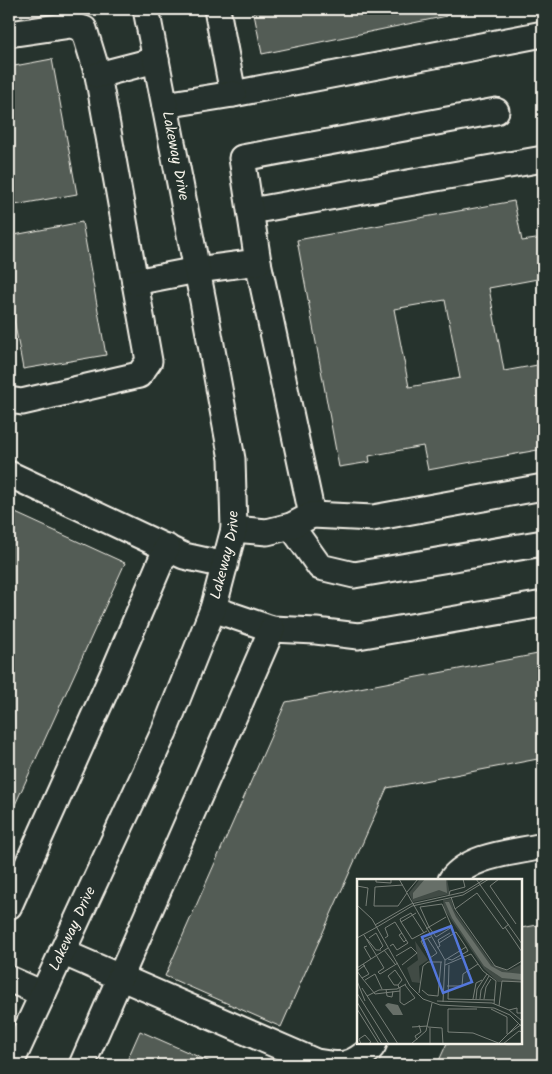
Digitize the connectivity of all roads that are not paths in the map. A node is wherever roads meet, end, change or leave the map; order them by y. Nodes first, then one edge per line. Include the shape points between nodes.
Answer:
1 (146, 9) edge
2 (217, 9) edge
3 (9, 34) edge
4 (543, 34) edge
5 (156, 60) junction
6 (98, 75) junction
7 (233, 94) junction
8 (165, 105) junction
9 (496, 111) dead end
10 (543, 159) edge
11 (251, 211) junction
12 (258, 262) junction
13 (197, 270) junction
14 (135, 282) junction
15 (9, 400) edge
16 (9, 474) edge
17 (543, 487) edge
18 (302, 521) junction
19 (234, 528) junction
20 (543, 543) edge
21 (167, 547) junction
22 (225, 565) junction
23 (543, 604) edge
24 (213, 609) junction
25 (272, 629) junction
26 (543, 846) edge
27 (451, 879) edge
28 (9, 906) edge
29 (62, 952) junction
30 (120, 976) junction
31 (9, 979) edge
32 (43, 994) junction
33 (374, 1044) edge
34 (10, 1065) edge
35 (82, 1065) edge

1 - 5 street, Lakeway Drive
2 - 7 street
3 - 6 street via 71,25 84,29
4 - 7 street
5 - 6 street
5 - 8 street, Lakeway Drive
6 - 14 street
7 - 8 street
8 - 13 street, Lakeway Drive
9 - 11 street via 242,158
10 - 11 street
11 - 12 street
12 - 13 street
12 - 18 street
13 - 14 street
13 - 19 street, Lakeway Drive via 232,458
14 - 15 street via 149,361 140,375 22,402
16 - 21 street
17 - 18 street via 373,518
18 - 19 street via 267,532
18 - 20 street via 320,567 354,575
19 - 22 street, Lakeway Drive
21 - 22 street via 184,556
21 - 28 street
22 - 24 street, Lakeway Drive
23 - 25 street via 358,636
24 - 25 street
24 - 29 street, Lakeway Drive via 164,732
25 - 30 street
26 - 27 street via 479,860
29 - 30 street
29 - 32 street, Lakeway Drive
30 - 33 street via 316,1062 352,1063
30 - 35 street
31 - 32 street
32 - 34 street, Lakeway Drive

